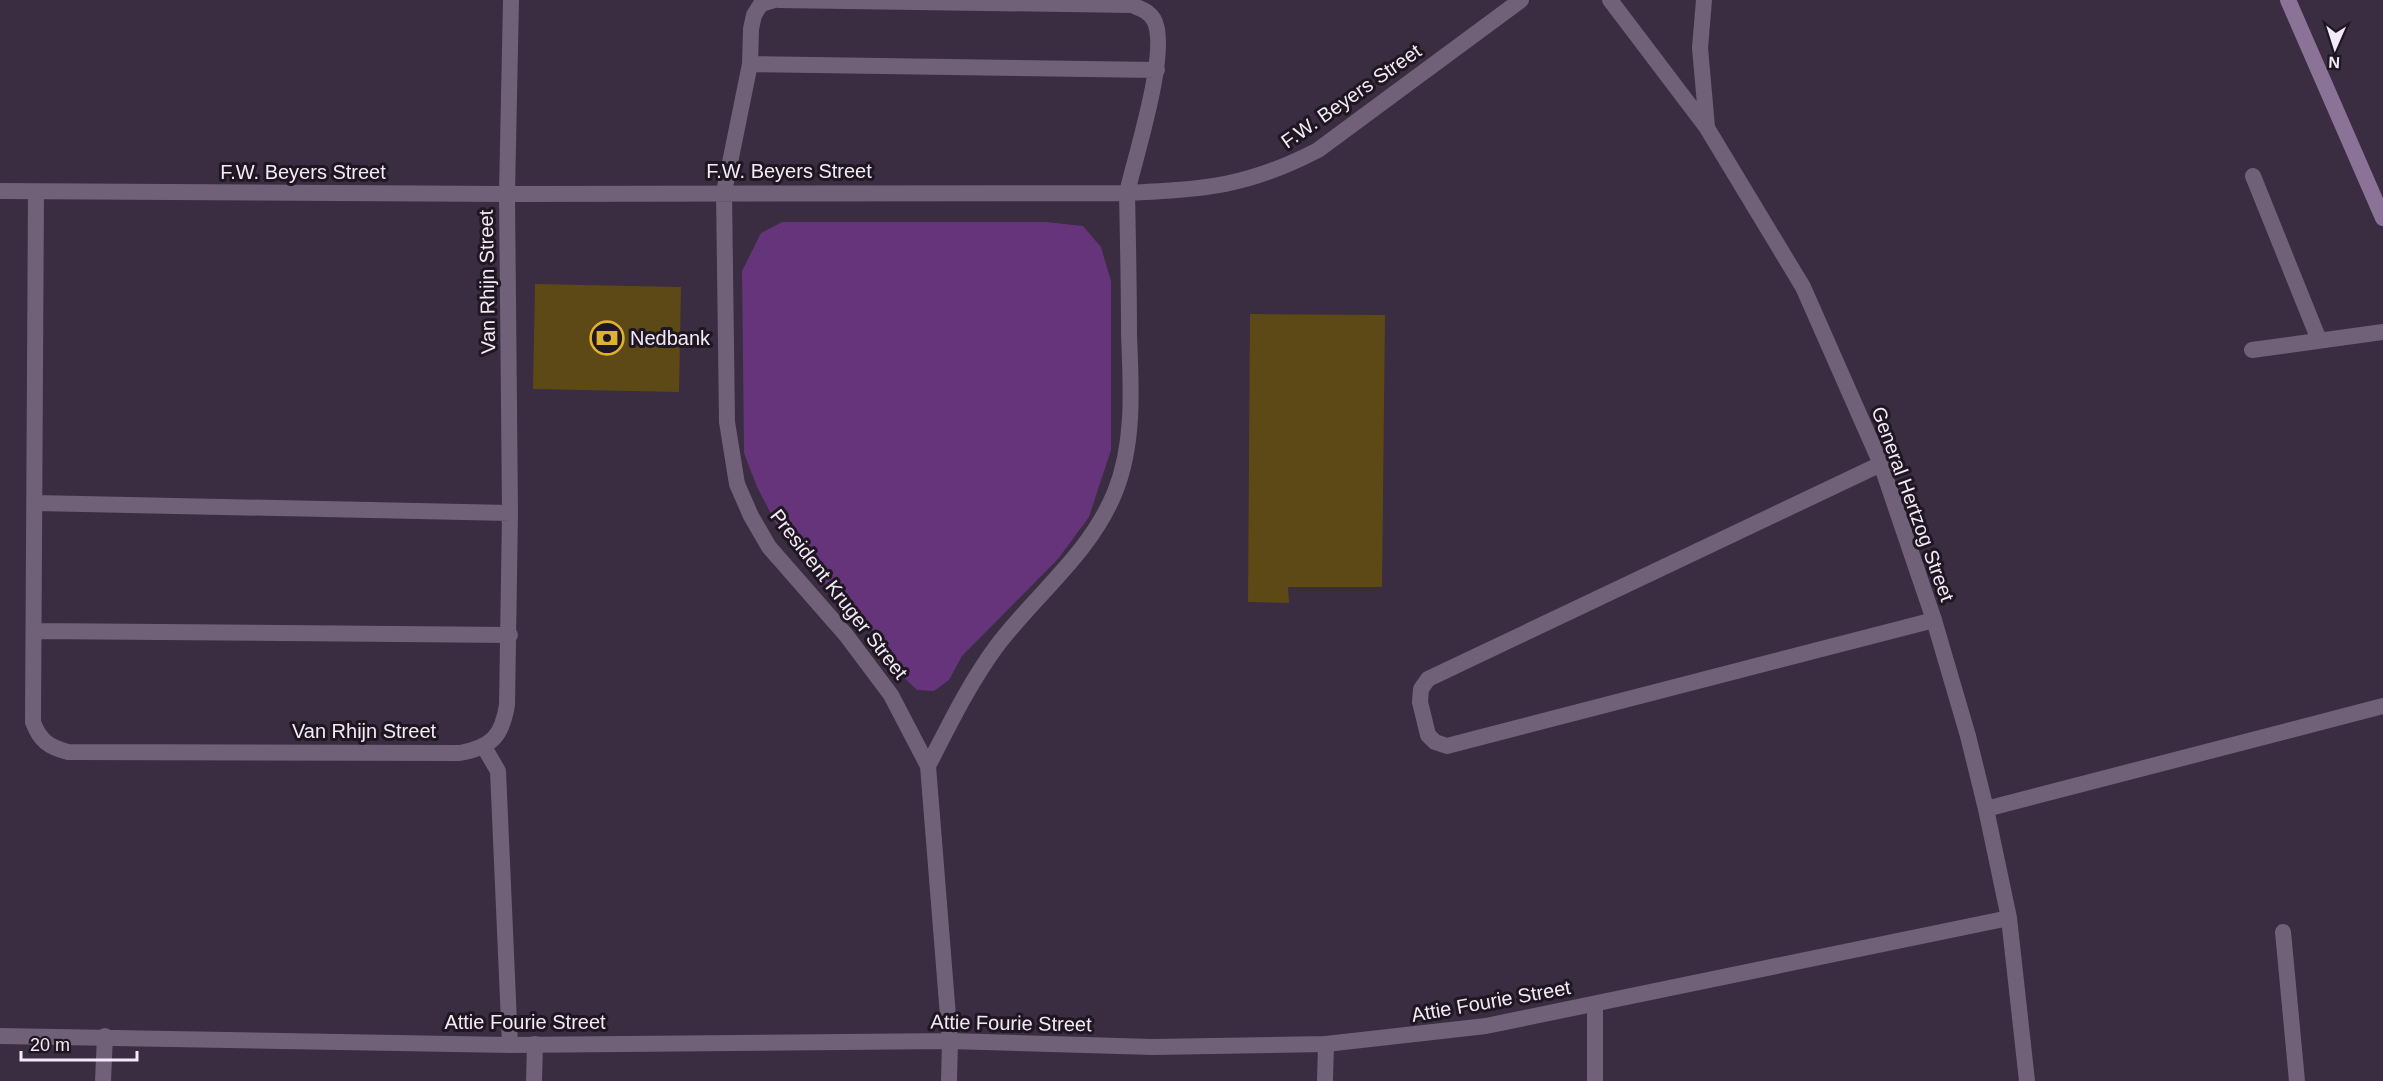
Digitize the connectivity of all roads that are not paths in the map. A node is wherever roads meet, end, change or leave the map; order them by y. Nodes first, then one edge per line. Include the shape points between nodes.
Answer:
1 (511, 0) edge
2 (776, 0) edge
3 (1521, 0) edge
4 (1610, 0) edge
5 (1704, 0) edge
6 (2288, 0) edge
7 (750, 64) junction
8 (1156, 70) junction
9 (1707, 128) junction
10 (2253, 176) dead end
11 (0, 191) edge
12 (36, 192) junction
13 (724, 192) junction
14 (1127, 193) junction
15 (507, 194) junction
16 (2383, 218) edge
17 (2383, 332) edge
18 (2319, 340) junction
19 (2252, 350) dead end
20 (1881, 464) junction
21 (36, 503) junction
22 (510, 513) junction
23 (1934, 620) junction
24 (33, 631) junction
25 (510, 634) junction
26 (2383, 706) edge
27 (484, 747) junction
28 (928, 766) junction
29 (1986, 809) junction
30 (2009, 918) junction
31 (2283, 932) dead end
32 (1595, 1004) junction
33 (0, 1036) edge
34 (105, 1036) junction
35 (950, 1041) junction
36 (535, 1044) junction
37 (1326, 1044) junction
38 (510, 1045) junction
39 (103, 1081) edge
40 (534, 1081) edge
41 (950, 1081) edge
42 (1325, 1081) edge
43 (1595, 1081) edge
44 (2027, 1081) edge
45 (2297, 1081) edge

1 - 15 street, Van Rhijn Street
2 - 7 street, President Kruger Street via 761,4 754,15
2 - 8 street via 1132,5 1148,11 1155,21
3 - 14 street, F.W. Beyers Street via 1318,150 1284,168 1234,184
4 - 9 street, General Hertzog Street
5 - 9 street via 1700,48
6 - 16 main road
7 - 8 street
7 - 13 street, President Kruger Street
8 - 14 street
9 - 20 street, General Hertzog Street via 1803,287
10 - 18 street
11 - 12 street, F.W. Beyers Street
12 - 15 street, F.W. Beyers Street
12 - 21 street, Van Rhijn Street
13 - 14 street, F.W. Beyers Street
13 - 15 street, F.W. Beyers Street
13 - 28 street, President Kruger Street via 727,422 737,484 769,547 846,635 891,695
14 - 28 street via 1131,407 1126,452 1115,491 1098,524 1058,578 997,647 964,697
15 - 22 street, Van Rhijn Street
17 - 18 street
18 - 19 street
20 - 23 street, General Hertzog Street
20 - 23 street via 1428,680 1420,689 1428,735 1447,746
21 - 22 street
21 - 24 street, Van Rhijn Street
22 - 25 street, Van Rhijn Street
23 - 29 street, General Hertzog Street
24 - 25 street
24 - 27 street, Van Rhijn Street via 33,722 39,738 52,748 68,752 460,753
25 - 27 street, Van Rhijn Street via 504,725
26 - 29 street
27 - 38 street via 498,771
28 - 35 street, President Kruger Street
29 - 30 street, General Hertzog Street
30 - 32 street, Attie Fourie Street
30 - 44 street, General Hertzog Street
31 - 45 street
32 - 37 street, Attie Fourie Street via 1486,1026
32 - 43 street
33 - 34 street, Attie Fourie Street
34 - 38 street, Attie Fourie Street
34 - 39 street
35 - 36 street, Attie Fourie Street
35 - 37 street, Attie Fourie Street via 1153,1047
35 - 41 street, President Kruger Street
36 - 38 street, Attie Fourie Street
36 - 40 street
37 - 42 street

